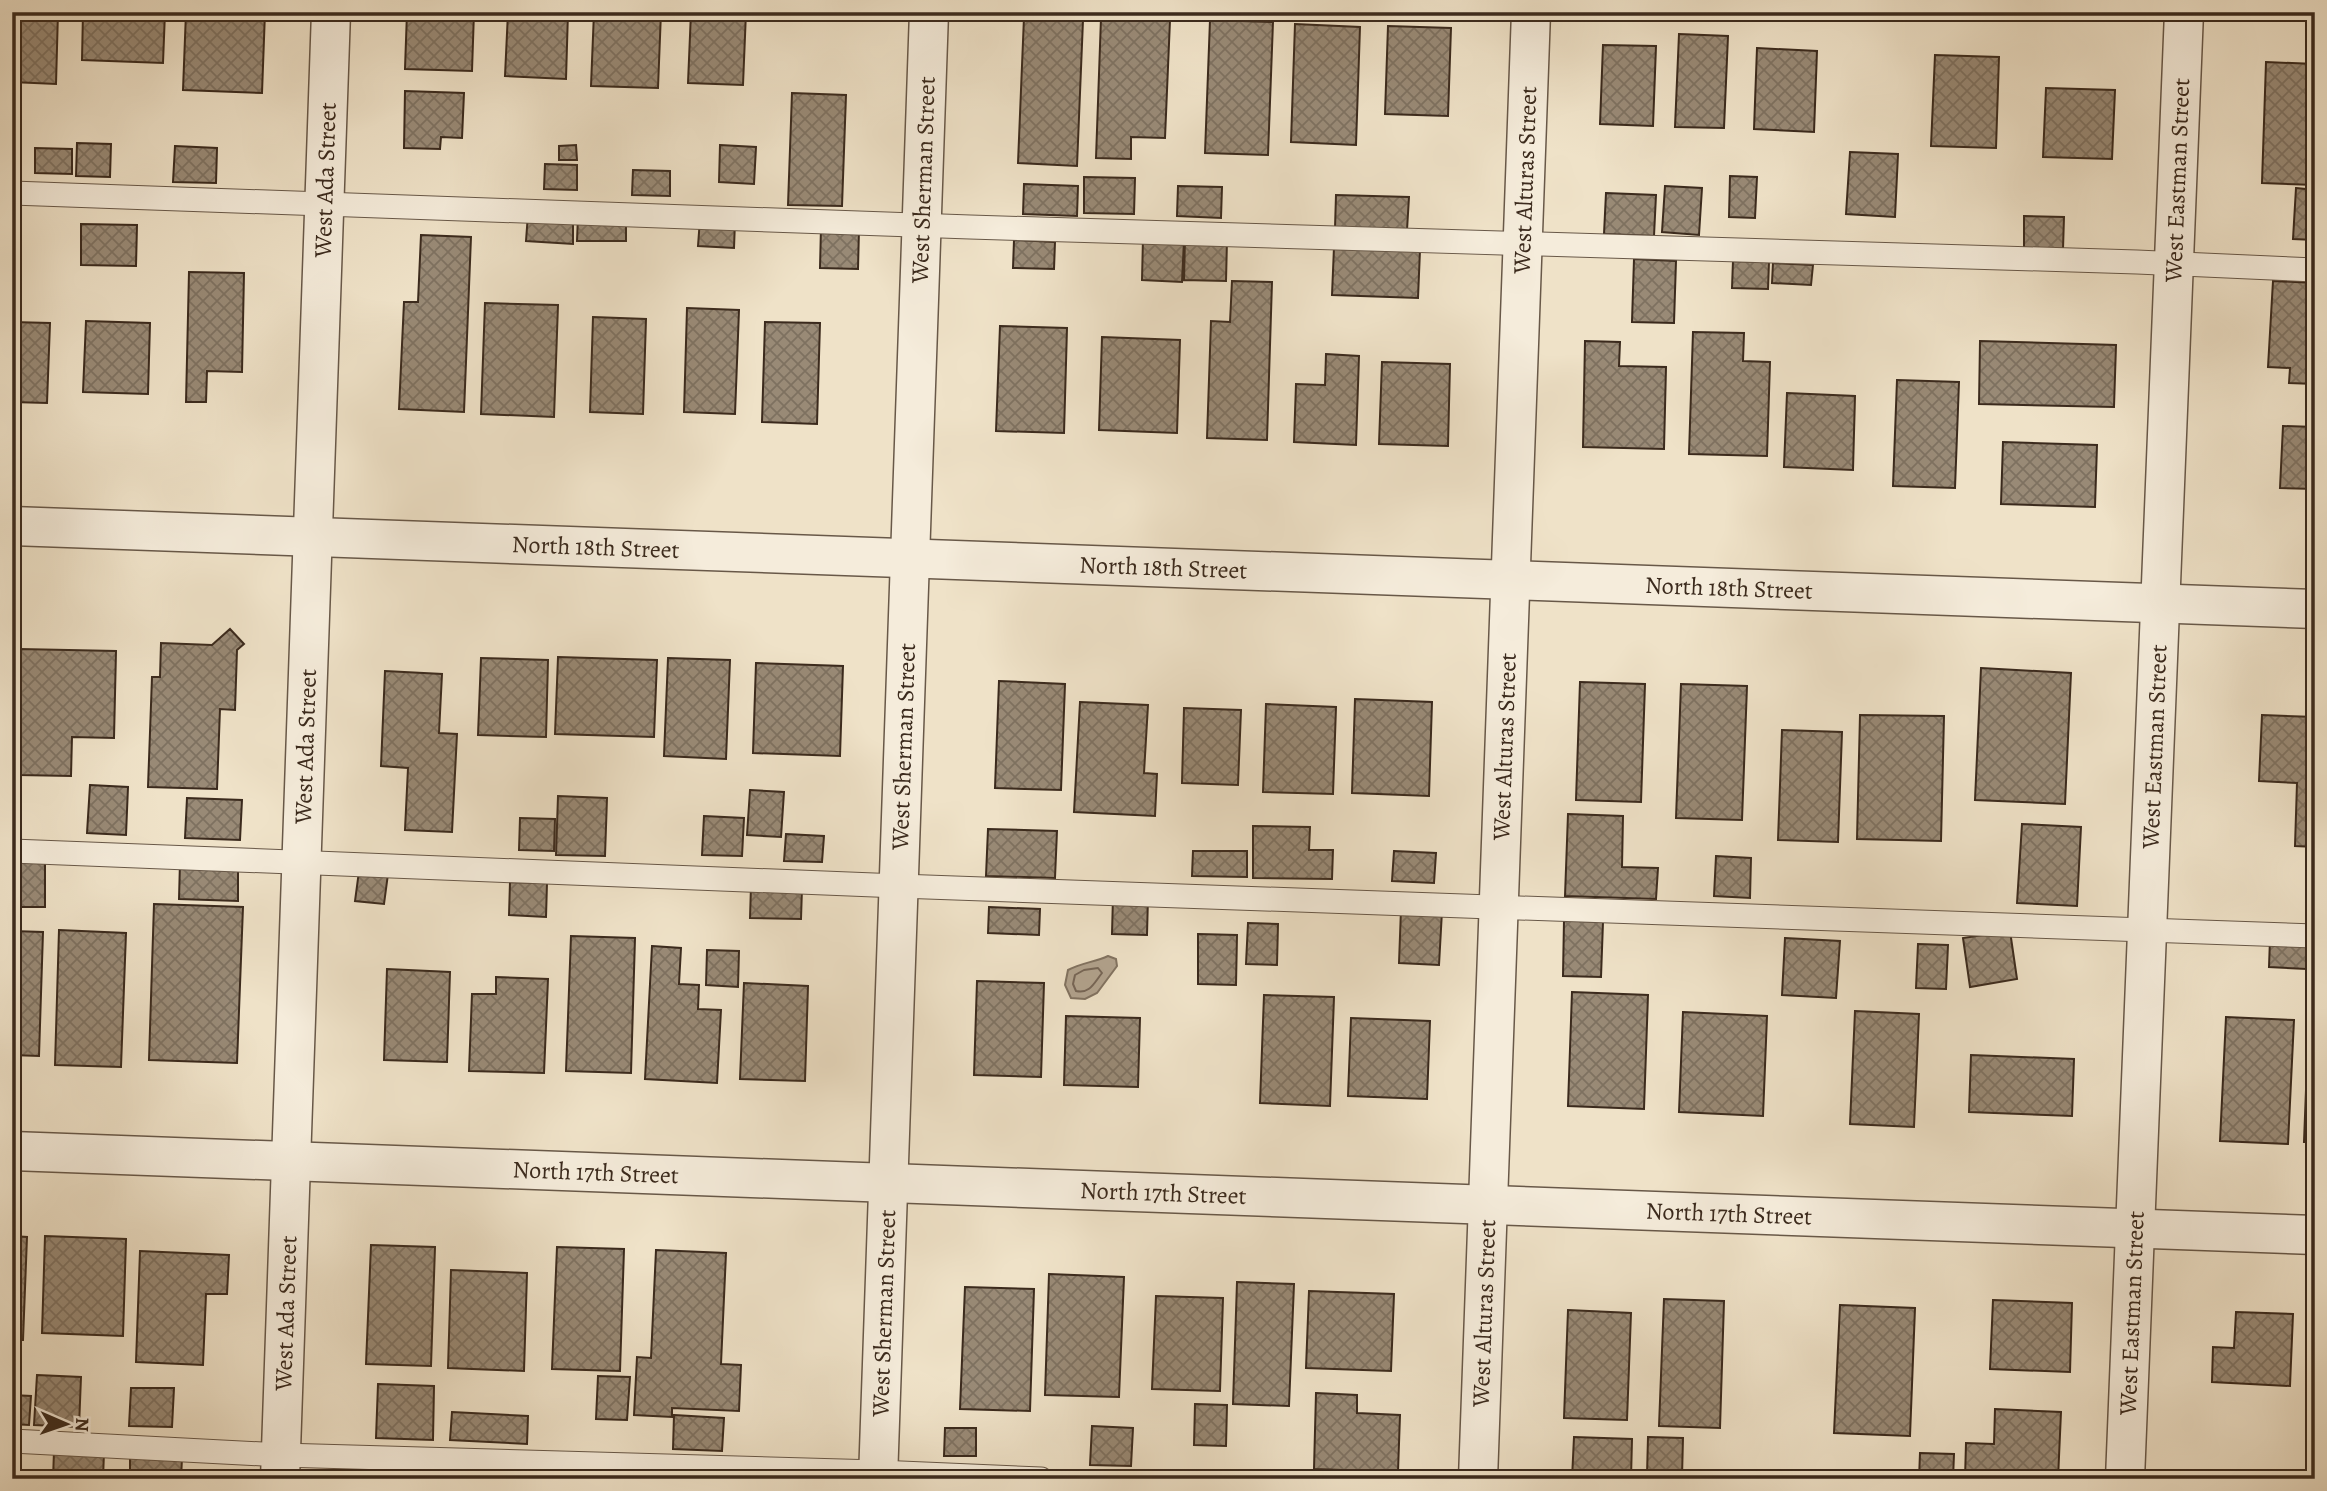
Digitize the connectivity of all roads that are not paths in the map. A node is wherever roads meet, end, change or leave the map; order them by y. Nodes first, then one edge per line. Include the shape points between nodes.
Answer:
1 (331, 12) edge
2 (929, 12) edge
3 (1531, 12) edge
4 (2184, 12) edge
5 (12, 192) edge
6 (325, 204) junction
7 (922, 225) junction
8 (1523, 243) junction
9 (2174, 263) junction
10 (2315, 270) edge
11 (12, 526) edge
12 (313, 536) junction
13 (910, 558) junction
14 (1510, 579) junction
15 (2160, 603) junction
16 (2315, 609) edge
17 (12, 851) edge
18 (301, 862) junction
19 (899, 886) junction
20 (1499, 906) junction
21 (2147, 931) junction
22 (2315, 936) edge
23 (12, 1152) edge
24 (290, 1161) junction
25 (888, 1183) junction
26 (1488, 1204) junction
27 (2135, 1229) junction
28 (2315, 1235) edge
29 (12, 1441) edge
30 (281, 1467) edge
31 (878, 1475) edge
32 (1041, 1479) edge
33 (1478, 1479) edge
34 (2125, 1479) edge

1 - 6 street, West Ada Street
2 - 7 street, West Sherman Street
3 - 8 street, West Alturas Street
4 - 9 street, West Eastman Street
5 - 6 lane
6 - 7 lane
6 - 12 street, West Ada Street
7 - 8 lane
7 - 13 street, West Sherman Street
8 - 9 lane
8 - 14 street, West Alturas Street
9 - 10 lane
9 - 15 street, West Eastman Street
11 - 12 street, North 18th Street
12 - 13 street, North 18th Street
12 - 18 street, West Ada Street
13 - 14 street, North 18th Street
13 - 19 street, West Sherman Street
14 - 15 street, North 18th Street
14 - 20 street, West Alturas Street
15 - 16 street, North 18th Street
15 - 21 street, West Eastman Street
17 - 18 lane
18 - 19 lane
18 - 24 street, West Ada Street
19 - 20 lane
19 - 25 street, West Sherman Street
20 - 21 lane
20 - 26 street, West Alturas Street
21 - 22 lane
21 - 27 street, West Eastman Street
23 - 24 street, North 17th Street
24 - 25 street, North 17th Street
24 - 30 street, West Ada Street
25 - 26 street, North 17th Street
25 - 31 street, West Sherman Street
26 - 27 street, North 17th Street
26 - 33 street, West Alturas Street
27 - 28 street, North 17th Street
27 - 34 street, West Eastman Street
29 - 30 lane
30 - 31 lane
31 - 32 lane

